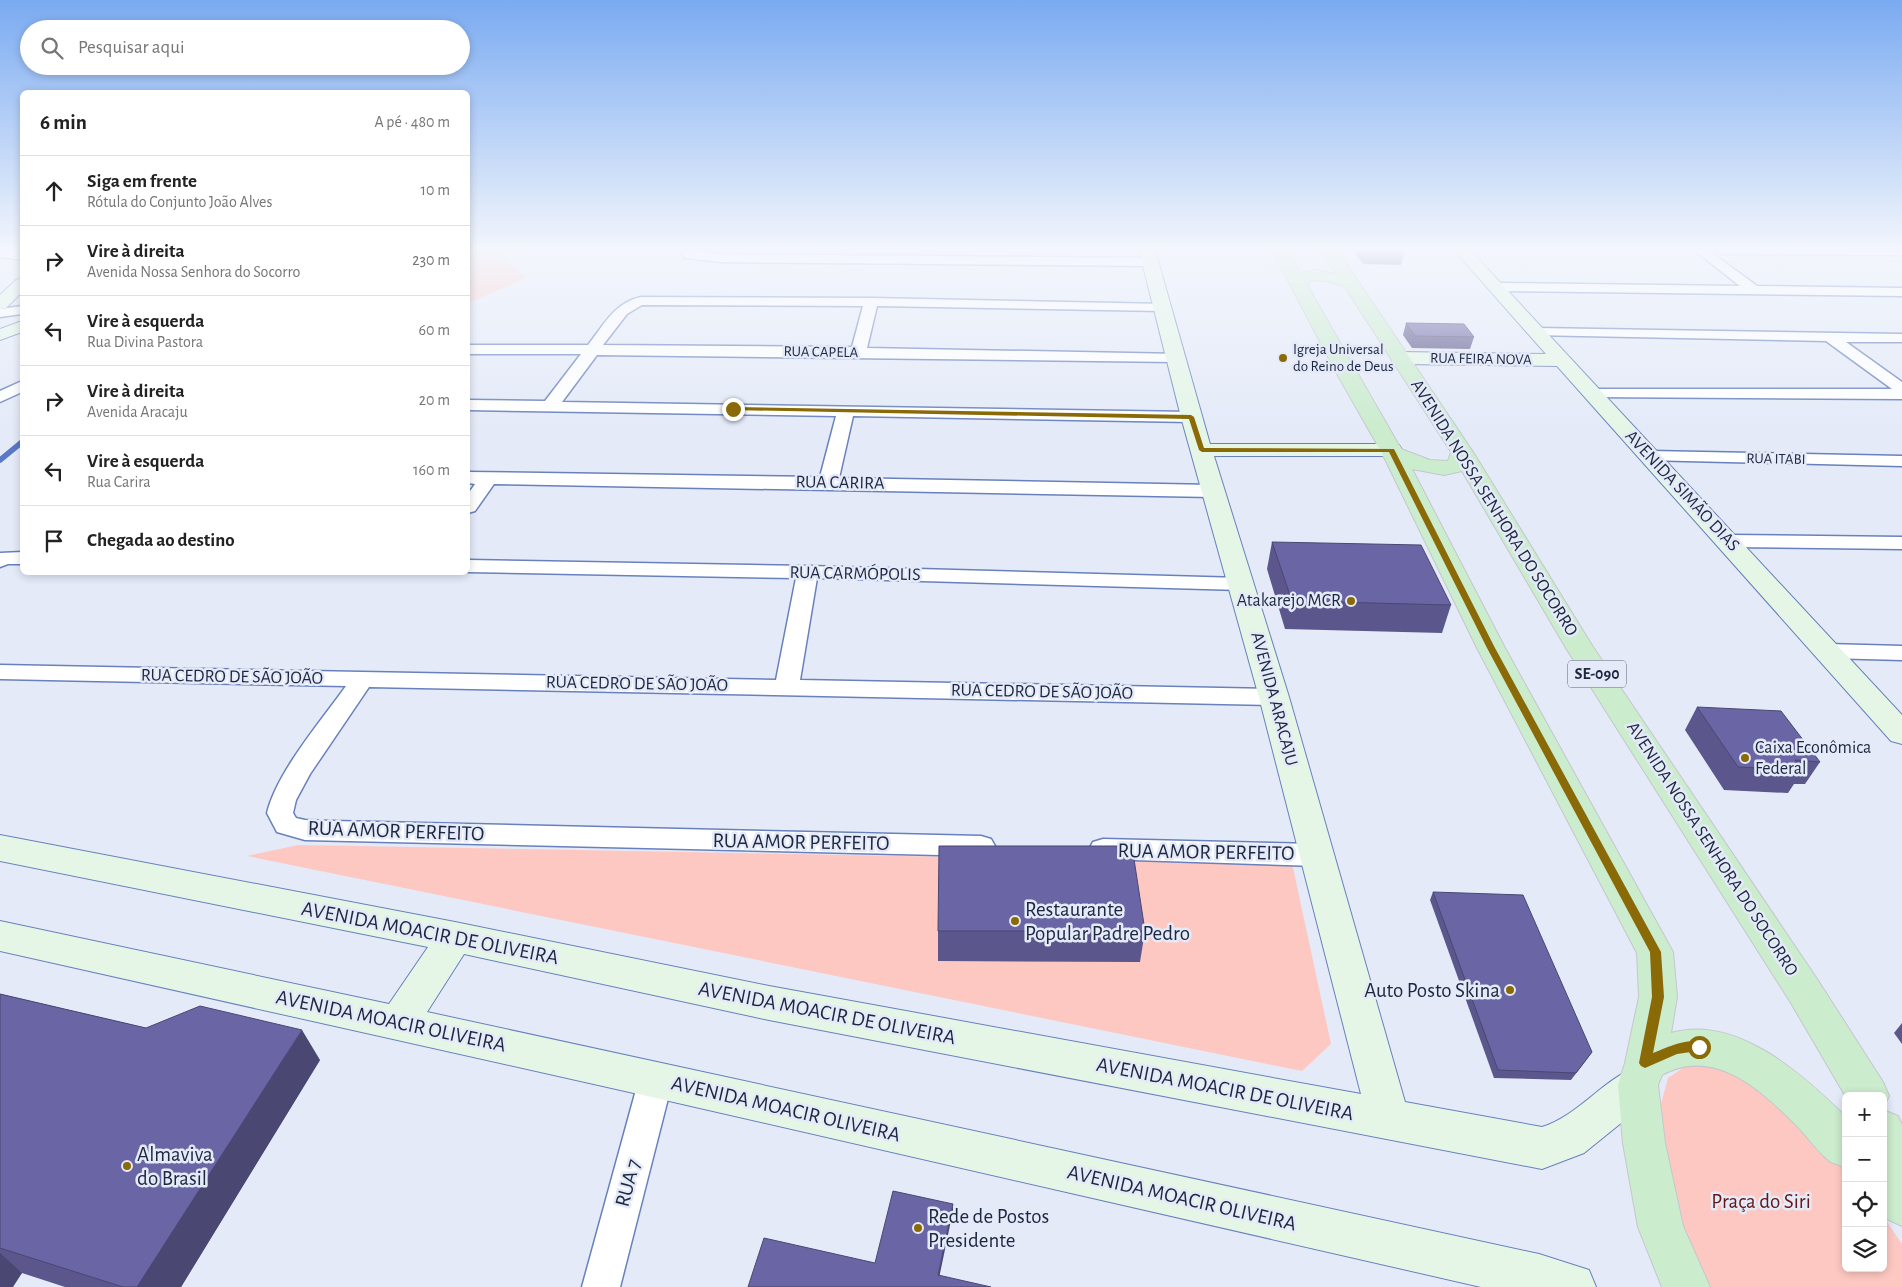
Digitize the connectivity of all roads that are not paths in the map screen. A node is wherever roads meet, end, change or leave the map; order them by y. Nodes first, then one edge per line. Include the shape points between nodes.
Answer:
1 (624, 310) edge
2 (869, 310) edge
3 (1163, 310) edge
4 (1313, 310) edge
5 (1369, 310) edge
6 (1517, 310) edge
7 (20, 327) edge
8 (1537, 332) junction
9 (0, 335) edge
10 (1830, 338) junction
11 (1902, 338) edge
12 (470, 349) edge
13 (592, 350) junction
14 (858, 352) junction
15 (1175, 357) junction
16 (1400, 358) junction
17 (1561, 360) junction
18 (20, 387) edge
19 (1902, 389) edge
20 (1590, 392) junction
21 (1902, 394) edge
22 (0, 397) edge
23 (470, 405) edge
24 (549, 407) junction
25 (846, 411) junction
26 (1191, 417) junction
27 (1202, 450) junction
28 (1392, 451) junction
29 (1462, 452) junction
30 (1650, 456) junction
31 (1902, 461) edge
32 (470, 478) edge
33 (488, 479) junction
34 (828, 483) junction
35 (1213, 492) junction
36 (470, 504) edge
37 (1728, 541) junction
38 (1902, 543) edge
39 (470, 566) edge
40 (808, 572) junction
41 (1242, 584) junction
42 (1827, 651) junction
43 (1902, 653) edge
44 (0, 672) edge
45 (362, 680) junction
46 (787, 686) junction
47 (1274, 697) junction
48 (1902, 734) edge
49 (1008, 847) edge
50 (0, 848) edge
51 (1077, 849) edge
52 (1316, 855) junction
53 (0, 936) edge
54 (455, 937) junction
55 (399, 1022) junction
56 (1642, 1074) junction
57 (656, 1079) junction
58 (1866, 1092) edge
59 (1389, 1120) junction
60 (1886, 1137) edge
61 (1842, 1142) edge
62 (1902, 1178) edge
63 (1887, 1189) edge
64 (1902, 1204) edge
65 (601, 1287) edge
66 (1572, 1287) edge
67 (1686, 1287) edge

1 - 13 street
2 - 14 street
3 - 15 street, AVENIDA ARACAJU
4 - 28 main road
5 - 16 main road, AVENIDA NOSSA SENHORA DO SOCORRO / SE-090
6 - 8 street, AVENIDA SIMÃO DIAS
7 - 9 street
8 - 10 street
8 - 17 street, AVENIDA SIMÃO DIAS
10 - 11 street
10 - 19 street
12 - 13 street, RUA CAPELA
13 - 14 street, RUA CAPELA
13 - 24 street
14 - 15 street, RUA CAPELA
15 - 26 street, AVENIDA ARACAJU
16 - 17 street, RUA FEIRA NOVA
16 - 29 main road, AVENIDA NOSSA SENHORA DO SOCORRO / SE-090
17 - 20 street, AVENIDA SIMÃO DIAS
18 - 22 street
20 - 21 street
20 - 30 street, AVENIDA SIMÃO DIAS
23 - 24 street
24 - 25 street
25 - 26 street
25 - 34 street
26 - 27 street, AVENIDA ARACAJU
27 - 28 street
27 - 35 street, AVENIDA ARACAJU
28 - 29 main road via 1416,463 1448,467 1458,464
28 - 56 main road via 1491,648 1655,952 1658,997
29 - 58 main road, AVENIDA NOSSA SENHORA DO SOCORRO / SE-090 via 1580,648 1804,991
30 - 31 street, RUA ITABI
30 - 37 street, AVENIDA SIMÃO DIAS
32 - 33 street, RUA CARIRA
33 - 34 street, RUA CARIRA
33 - 36 street
34 - 35 street, RUA CARIRA
35 - 41 street, AVENIDA ARACAJU
37 - 38 street
37 - 42 street, AVENIDA SIMÃO DIAS
39 - 40 street, RUA CARMÓPOLIS
40 - 41 street, RUA CARMÓPOLIS
40 - 46 street
41 - 47 street, AVENIDA ARACAJU
42 - 43 street
42 - 48 street, AVENIDA SIMÃO DIAS
44 - 45 street, RUA CEDRO DE SÃO JOÃO
45 - 46 street, RUA CEDRO DE SÃO JOÃO
45 - 49 street, RUA AMOR PERFEITO via 286,794 280,813 287,825 323,830
46 - 47 street, RUA CEDRO DE SÃO JOÃO
47 - 52 street, AVENIDA ARACAJU
50 - 54 street, AVENIDA MOACIR DE OLIVEIRA
51 - 52 street, RUA AMOR PERFEITO
52 - 59 street, AVENIDA ARACAJU
53 - 55 street, AVENIDA MOACIR OLIVEIRA
54 - 55 street
54 - 59 street, AVENIDA MOACIR DE OLIVEIRA via 769,1003
55 - 57 street, AVENIDA MOACIR OLIVEIRA
56 - 59 street, AVENIDA MOACIR DE OLIVEIRA via 1569,1139 1542,1148
56 - 61 main road via 1676,1049 1699,1047 1725,1053 1749,1062 1796,1096
56 - 67 main road via 1644,1143 1661,1227
57 - 65 street, RUA 7
57 - 66 street, AVENIDA MOACIR OLIVEIRA
60 - 62 main road
63 - 64 main road

